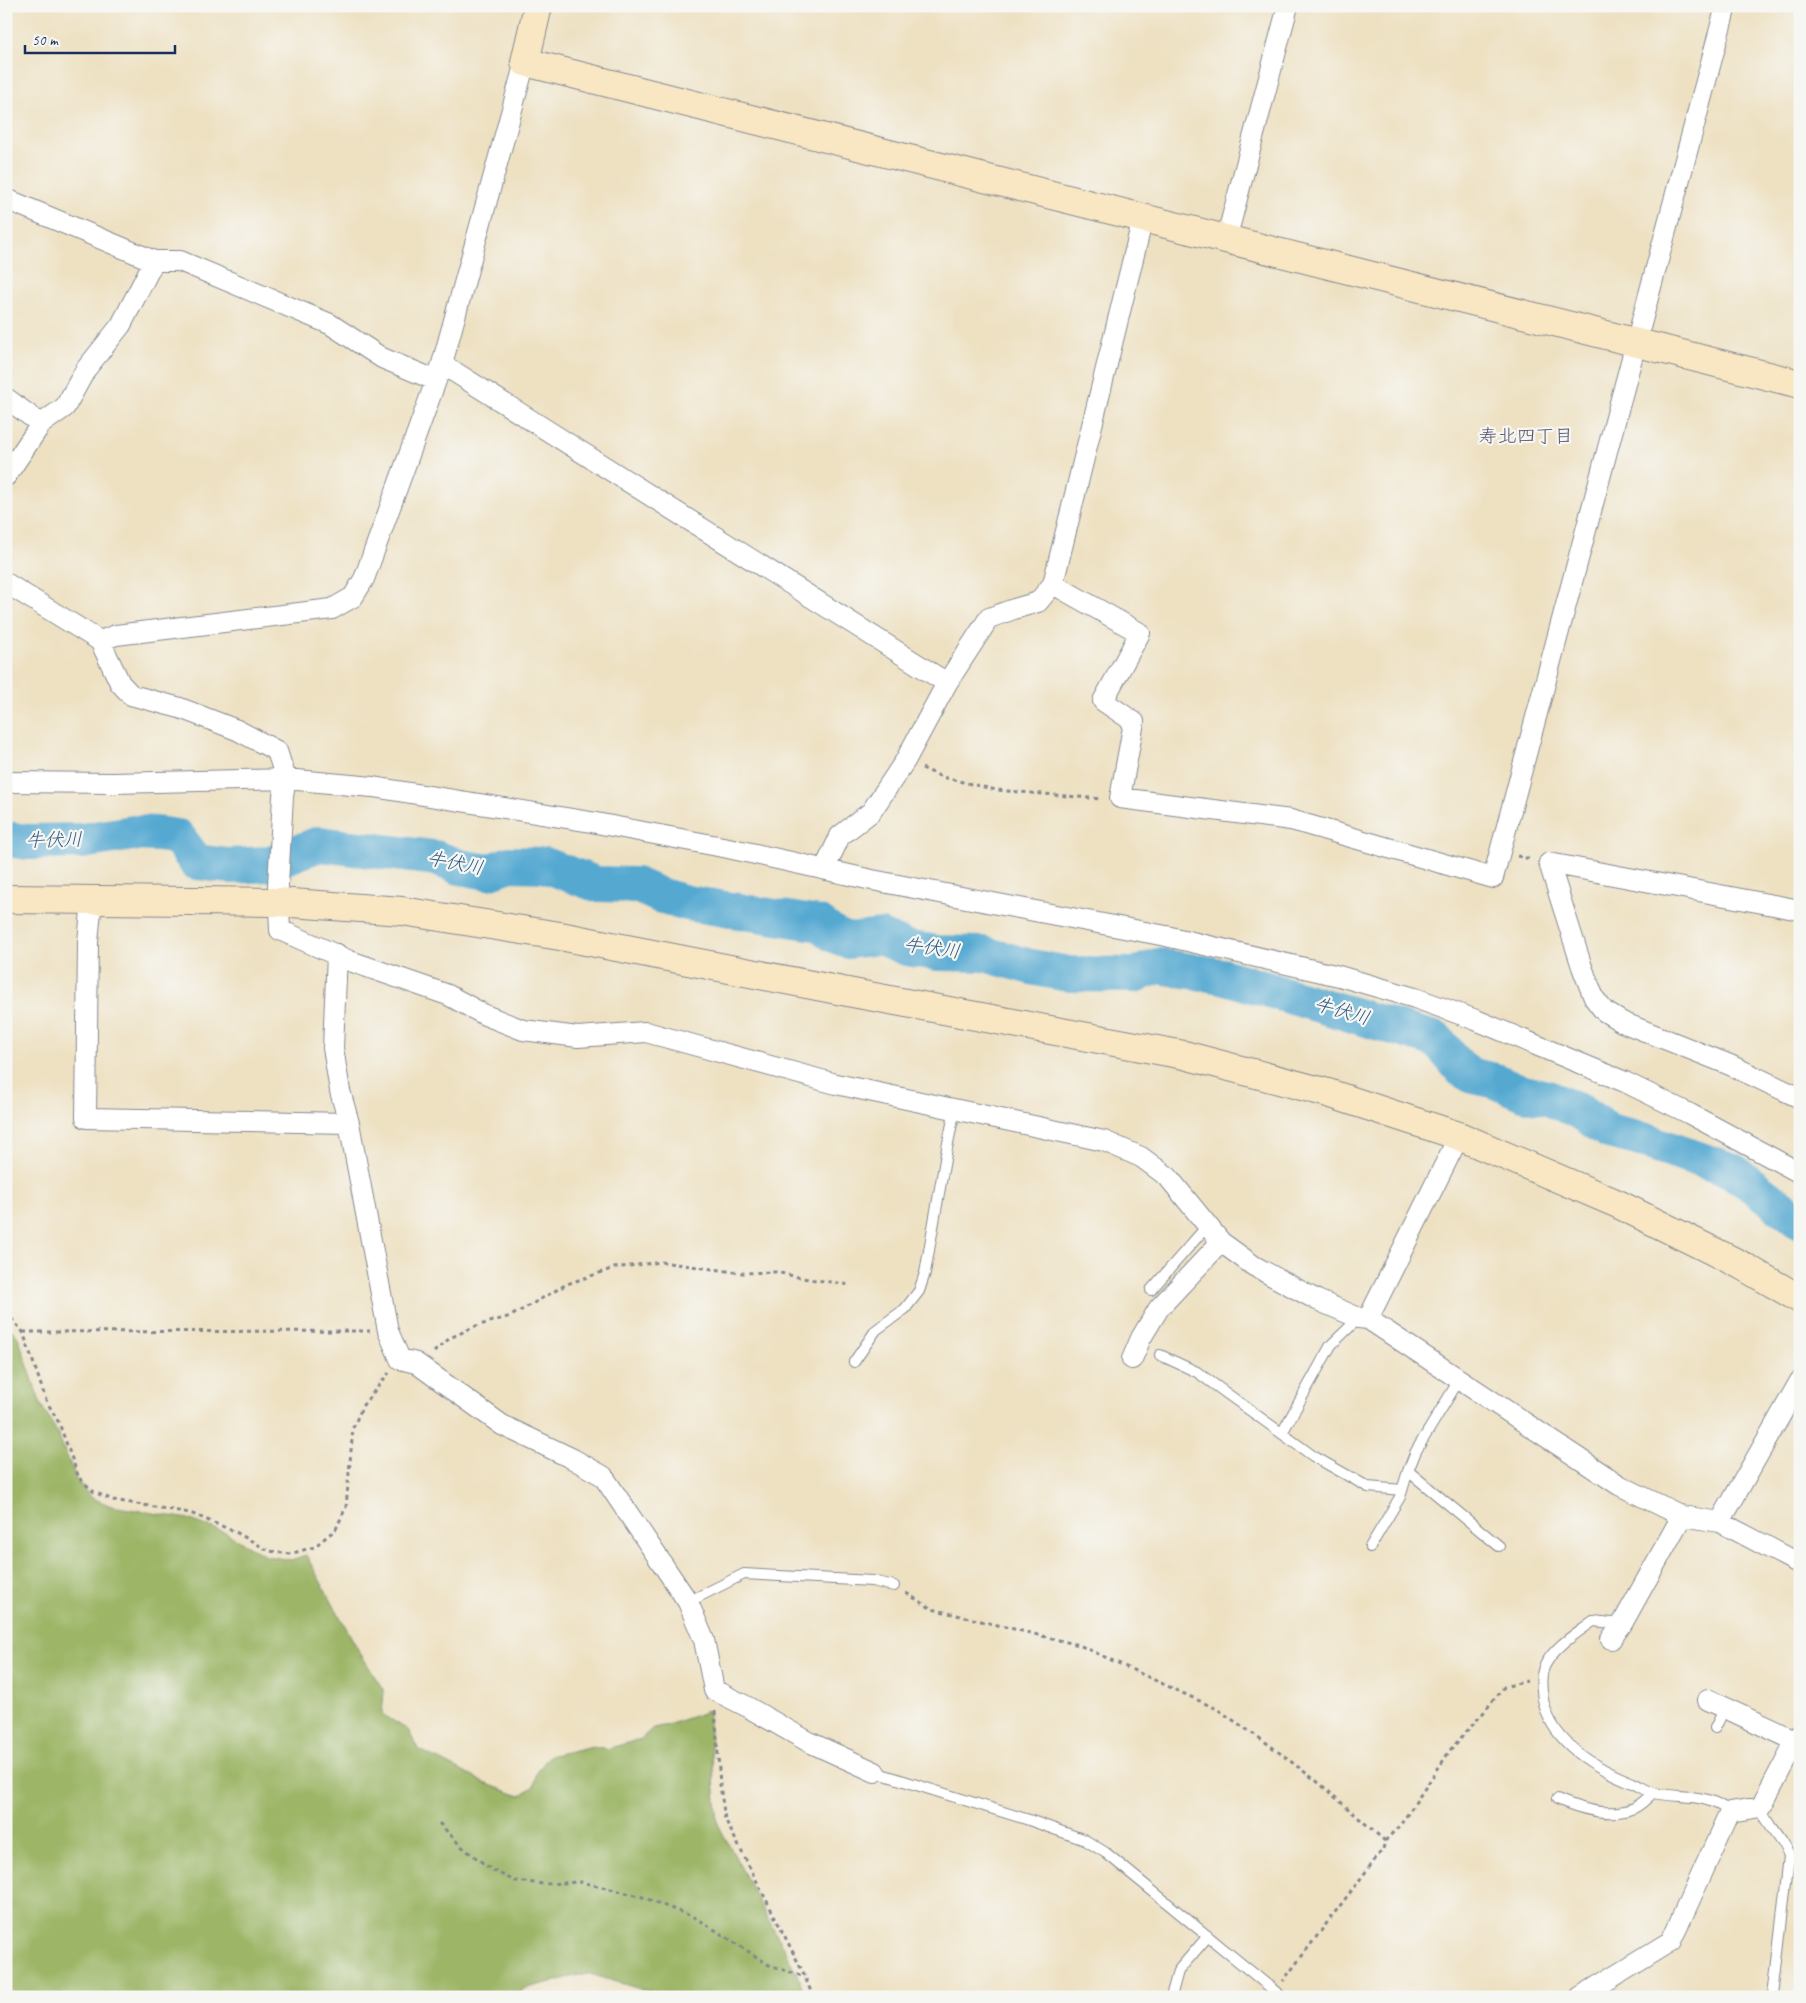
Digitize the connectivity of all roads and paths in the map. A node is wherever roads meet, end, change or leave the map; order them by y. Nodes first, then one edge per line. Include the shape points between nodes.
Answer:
1 (538, 6) edge
2 (1288, 6) edge
3 (1726, 6) edge
4 (525, 62) junction
5 (6, 199) edge
6 (1143, 218) junction
7 (1226, 240) junction
8 (154, 261) junction
9 (1637, 342) junction
10 (438, 372) junction
11 (1800, 384) edge
12 (6, 398) edge
13 (41, 424) junction
14 (6, 476) edge
15 (6, 583) edge
16 (1053, 584) junction
17 (100, 641) junction
18 (947, 683) junction
19 (905, 761) junction
20 (6, 782) edge
21 (284, 788) junction
22 (1120, 798) junction
23 (1499, 852) junction
24 (1549, 863) junction
25 (825, 868) junction
26 (278, 893) junction
27 (6, 899) edge
28 (92, 900) junction
29 (1800, 910) edge
30 (337, 954) junction
31 (1800, 1098) edge
32 (956, 1110) junction
33 (349, 1123) junction
34 (1459, 1136) junction
35 (1800, 1174) edge
36 (1208, 1225) junction
37 (1221, 1242) junction
38 (851, 1285) dead end
39 (1151, 1290) dead end
40 (1800, 1299) edge
41 (6, 1312) edge
42 (1363, 1319) junction
43 (388, 1331) junction
44 (23, 1332) junction
45 (1160, 1355) dead end
46 (1132, 1359) dead end
47 (408, 1361) junction
48 (854, 1362) dead end
49 (1459, 1380) junction
50 (1800, 1381) edge
51 (1282, 1433) junction
52 (1408, 1470) junction
53 (1402, 1490) junction
54 (1682, 1516) junction
55 (1720, 1522) junction
56 (1499, 1546) dead end
57 (1370, 1547) dead end
58 (1800, 1564) edge
59 (894, 1586) joint
60 (688, 1602) junction
61 (1616, 1631) joint
62 (1541, 1682) junction
63 (714, 1690) junction
64 (1716, 1704) joint
65 (1715, 1728) dead end
66 (1798, 1737) edge
67 (875, 1772) joint
68 (1653, 1793) junction
69 (1557, 1800) dead end
70 (1761, 1807) junction
71 (1730, 1812) junction
72 (439, 1823) dead end
73 (1385, 1841) junction
74 (1795, 1857) edge
75 (1208, 1936) junction
76 (805, 1977) junction
77 (1279, 1994) edge
78 (813, 1997) edge
79 (1171, 1997) edge
80 (1580, 1997) edge
81 (1773, 1997) edge

1 - 4 street
2 - 7 street
3 - 9 street
4 - 6 street
4 - 10 street
5 - 8 street
6 - 7 street
6 - 16 street
7 - 9 street
8 - 10 street via 180,261 330,324 382,358
8 - 13 street via 121,325 86,369 65,407
9 - 11 street
9 - 23 street
10 - 17 street via 364,579 353,597 332,609 116,635
10 - 18 street
12 - 13 street
13 - 14 street
15 - 17 street
16 - 18 street via 1038,602 990,618
16 - 22 street via 1140,633 1103,701 1134,722
17 - 21 street via 120,683 131,694 180,708 237,730 277,751
18 - 19 street
19 - 22 path via 942,777 996,790
19 - 25 street via 871,812 840,836
20 - 21 street
21 - 25 street via 373,787 591,822
21 - 26 street
22 - 23 street via 1291,820 1493,878
23 - 24 path
24 - 29 street
24 - 31 street via 1582,967 1594,998 1604,1011 1622,1022 1730,1065
25 - 35 street via 872,880 1166,936 1339,976 1415,998 1625,1082
26 - 28 street
26 - 30 street via 280,930
26 - 34 street via 560,936 1184,1055 1328,1093
27 - 28 street
28 - 33 street via 88,942 86,1118
30 - 32 street via 448,995 523,1030 578,1037 646,1032 836,1084
30 - 33 street via 332,1048
32 - 36 street via 1104,1141 1141,1157 1168,1177
32 - 48 lane via 919,1291 906,1309 876,1330
33 - 43 street
34 - 40 street via 1618,1204 1741,1265
34 - 42 street
36 - 37 street
36 - 39 lane
37 - 42 street via 1254,1266 1317,1300
37 - 46 street via 1158,1308
38 - 47 path via 776,1272 742,1273 661,1262 614,1268 567,1284 511,1316 476,1326 450,1338 436,1351
41 - 44 path
42 - 49 street
42 - 51 lane via 1330,1345
43 - 44 path
43 - 47 street
44 - 47 path via 46,1400 60,1423 79,1478 94,1492 113,1500 190,1513 234,1531 270,1551 290,1554 314,1547 336,1529 346,1507 353,1428 363,1405
45 - 51 lane via 1198,1372
47 - 60 street via 502,1425 603,1476
49 - 52 lane
49 - 54 street via 1619,1485
50 - 55 street
51 - 53 lane via 1313,1456 1368,1487
52 - 53 lane
52 - 56 lane
53 - 57 lane
54 - 55 street
54 - 61 street
55 - 58 street
59 - 60 lane via 872,1581 744,1574
59 - 73 path via 932,1609 1079,1645 1217,1709 1319,1783
60 - 63 street via 704,1640
61 - 62 lane via 1593,1621 1554,1652 1545,1666
62 - 68 lane via 1547,1717 1561,1737 1608,1773
62 - 73 path via 1529,1681 1504,1687 1451,1749 1402,1824
63 - 67 street via 809,1742
63 - 76 path via 725,1819
64 - 65 lane
64 - 66 street
66 - 70 street
67 - 75 lane via 1085,1840 1106,1853
68 - 69 lane via 1636,1807 1617,1813 1575,1807
68 - 71 lane via 1707,1799
70 - 71 street
70 - 74 lane via 1763,1815
71 - 80 street via 1671,1941
72 - 76 path via 461,1846 492,1870 515,1880 544,1884 581,1882 640,1896 698,1918 769,1965
73 - 77 path via 1383,1849
74 - 81 lane
75 - 77 lane
75 - 79 lane via 1178,1971
76 - 78 path

